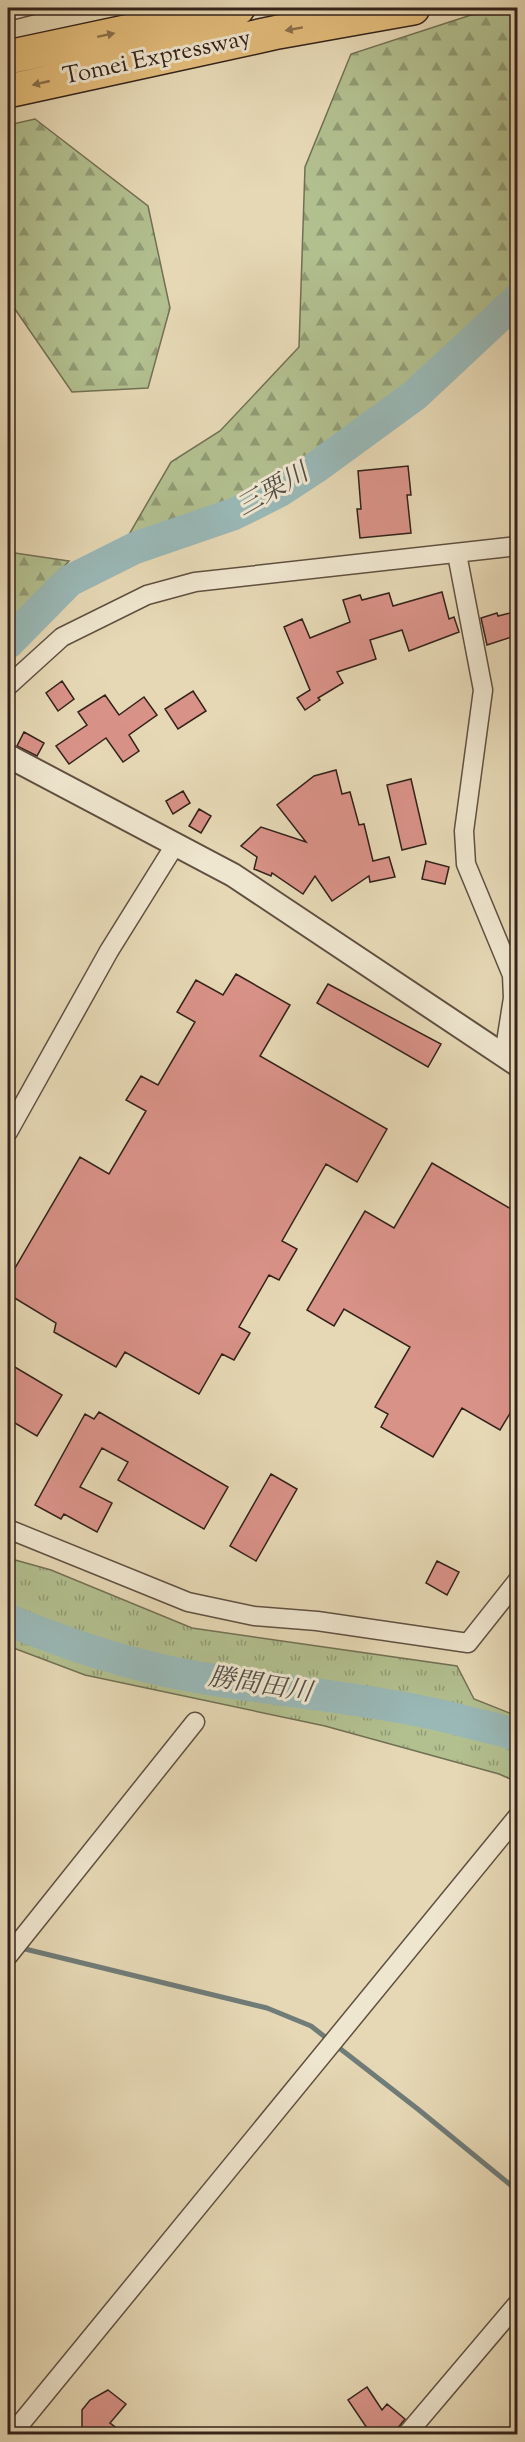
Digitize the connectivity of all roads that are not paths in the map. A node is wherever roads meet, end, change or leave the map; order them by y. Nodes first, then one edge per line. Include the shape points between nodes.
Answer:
1 (39, 8) edge
2 (238, 8) edge
3 (413, 8) edge
4 (8, 16) edge
5 (8, 57) edge
6 (8, 91) edge
7 (518, 546) edge
8 (457, 554) junction
9 (8, 686) edge
10 (8, 756) edge
11 (175, 845) junction
12 (511, 1060) edge
13 (8, 1132) edge
14 (8, 1529) edge
15 (518, 1580) edge
16 (195, 1722) dead end
17 (518, 1816) edge
18 (8, 1956) edge
19 (518, 2303) edge
20 (12, 2434) edge
21 (407, 2434) edge

1 - 4 lane
5 -> 2 highway, Tomei Expressway
3 -> 6 highway, Tomei Expressway via 278,32
7 - 8 street
8 - 9 street via 195,582 147,595 62,637
8 - 12 street via 483,690 464,831 466,864 512,975
10 - 11 street
11 - 12 street via 233,875
11 - 13 street via 109,951
14 - 15 street via 188,1602 254,1616 468,1643
16 - 18 street
17 - 20 street
19 - 21 street

